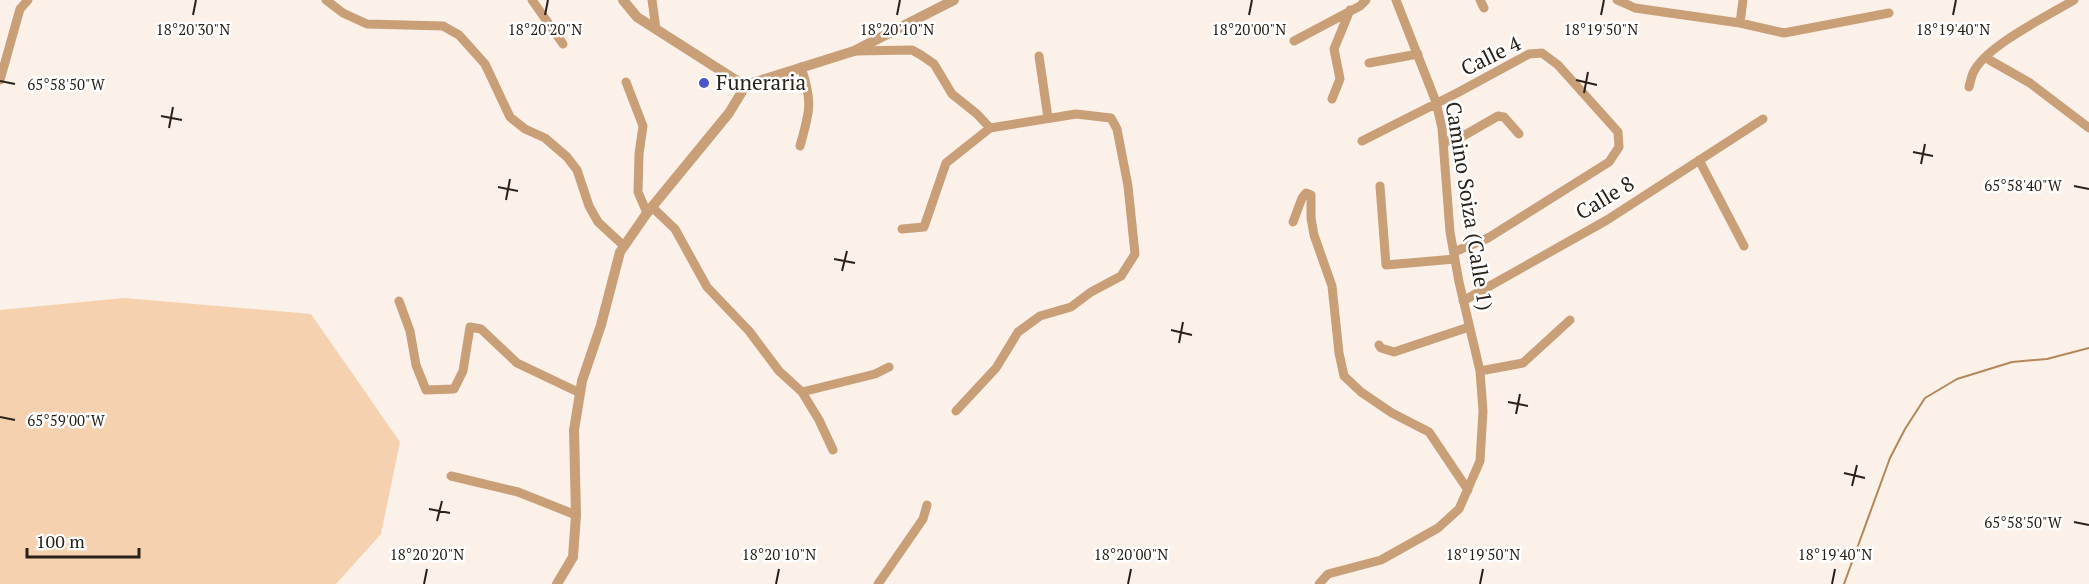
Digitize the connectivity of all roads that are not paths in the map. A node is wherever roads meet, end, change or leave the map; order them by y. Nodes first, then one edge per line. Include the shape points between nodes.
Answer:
1 (28, 0) edge
2 (326, 0) edge
3 (532, 0) edge
4 (623, 0) edge
5 (652, 0) edge
6 (953, 0) edge
7 (1366, 0) edge
8 (1396, 0) edge
9 (1617, 0) edge
10 (1743, 0) edge
11 (2074, 0) edge
12 (1350, 10) junction
13 (1889, 13) dead end
14 (1740, 23) junction
15 (656, 29) junction
16 (1294, 41) dead end
17 (563, 44) dead end
18 (854, 51) junction
19 (1418, 54) junction
20 (1039, 56) dead end
21 (1986, 58) junction
22 (1369, 63) dead end
23 (801, 67) junction
24 (0, 80) edge
25 (626, 82) dead end
26 (745, 86) junction
27 (1969, 87) dead end
28 (1332, 99) dead end
29 (1436, 102) junction
30 (1048, 118) junction
31 (1763, 119) dead end
32 (990, 128) junction
33 (2089, 128) edge
34 (1519, 134) dead end
35 (1362, 141) dead end
36 (1443, 142) junction
37 (800, 146) dead end
38 (1699, 160) junction
39 (1380, 186) dead end
40 (649, 210) junction
41 (1293, 222) dead end
42 (902, 229) dead end
43 (624, 246) junction
44 (1743, 246) dead end
45 (1454, 256) junction
46 (399, 301) dead end
47 (1464, 301) junction
48 (1570, 320) dead end
49 (1469, 327) junction
50 (1379, 345) dead end
51 (889, 368) dead end
52 (1480, 371) junction
53 (580, 393) junction
54 (802, 393) junction
55 (956, 411) dead end
56 (833, 450) dead end
57 (451, 476) dead end
58 (1468, 490) junction
59 (927, 505) dead end
60 (576, 515) junction
61 (557, 584) edge
62 (878, 584) edge
63 (1318, 584) edge

1 - 24 street via 20,9
2 - 43 street via 343,14 367,24 443,26 459,35 485,64 510,117 545,138 567,158 577,170 598,222
3 - 17 street
4 - 15 street via 637,17
5 - 15 street
6 - 18 street
7 - 12 street
8 - 19 street, Camino Soiza (Calle 1)
9 - 14 street via 1635,9
10 - 14 street
11 - 21 street via 2003,43
12 - 16 street
12 - 28 street via 1334,49 1340,79
13 - 14 street via 1784,33
15 - 26 street
18 - 23 street
18 - 32 street via 912,50 934,64 952,94
19 - 22 street
19 - 29 street, Camino Soiza (Calle 1)
20 - 30 street
21 - 27 street via 1973,72
21 - 33 street via 2030,83
23 - 26 street
23 - 37 street via 810,92 809,114
25 - 40 street via 643,126 638,192
26 - 40 street via 729,113
29 - 35 street, Calle 4
29 - 36 street, Camino Soiza (Calle 1)
29 - 45 street, Calle 4 via 1529,54 1542,53 1558,65 1618,132 1619,147 1609,162
30 - 32 street
30 - 55 street via 1076,114 1111,118 1117,129 1128,186 1135,254 1121,276 1071,307 1040,316 1018,332 996,368
31 - 38 street, Calle 8
32 - 42 street via 946,163 924,227
34 - 36 street via 1504,117 1498,116 1458,139
36 - 45 street, Camino Soiza (Calle 1)
38 - 44 street
38 - 47 street, Calle 8 via 1607,219
39 - 45 street via 1386,265
40 - 43 street
40 - 54 street via 675,229 707,287
41 - 58 street via 1302,198 1306,193 1311,195 1314,235 1332,286 1344,376 1392,413 1429,432
43 - 53 street
45 - 47 street, Camino Soiza (Calle 1)
46 - 53 street via 426,390 454,389 463,371 470,327 481,329 517,363
47 - 49 street, Camino Soiza (Calle 1)
48 - 52 street via 1523,363
49 - 50 street via 1394,352
49 - 52 street, Camino Soiza (Calle 1)
51 - 54 street
52 - 58 street, Camino Soiza (Calle 1) via 1480,461
53 - 60 street via 574,430
54 - 56 street
57 - 60 street via 518,492
58 - 63 street, Camino Soiza (Calle 1) via 1459,508 1438,528 1381,560 1328,574
59 - 62 street via 923,519
60 - 61 street via 573,557

